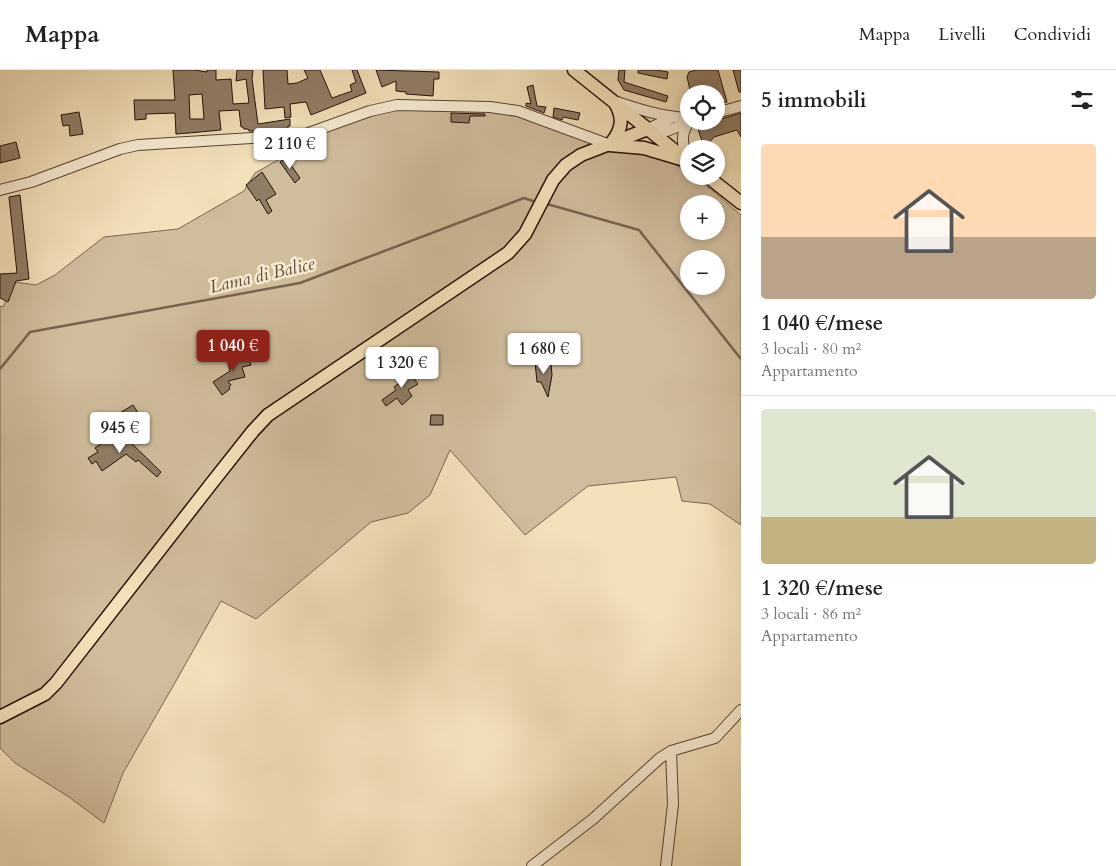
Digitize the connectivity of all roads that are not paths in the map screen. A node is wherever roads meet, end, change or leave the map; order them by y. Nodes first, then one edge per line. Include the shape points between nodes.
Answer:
1 (574, 70) edge
2 (611, 100) junction
3 (741, 106) edge
4 (725, 110) edge
5 (675, 118) junction
6 (680, 119) edge
7 (680, 123) edge
8 (652, 132) junction
9 (610, 145) junction
10 (626, 146) junction
11 (680, 154) edge
12 (680, 158) edge
13 (718, 185) edge
14 (0, 190) edge
15 (741, 203) edge
16 (741, 710) edge
17 (0, 717) edge
18 (671, 751) junction
19 (532, 866) edge
20 (666, 866) edge

1 - 2 main road
2 - 5 street
2 - 8 main road
2 - 9 main road via 621,123 620,132
3 - 4 street
5 - 6 street
5 - 8 street via 662,121
7 - 8 street
8 - 9 main road via 619,139
8 - 10 main road via 639,143
8 - 11 main road
9 - 10 main road
9 - 14 street via 518,111 397,105 303,135 138,145
9 - 17 main road via 577,157 561,170 524,234 498,261 268,415 56,683 38,698
10 - 12 main road
13 - 15 main road
16 - 18 street via 715,738
18 - 19 street via 593,819
18 - 20 street via 673,804

